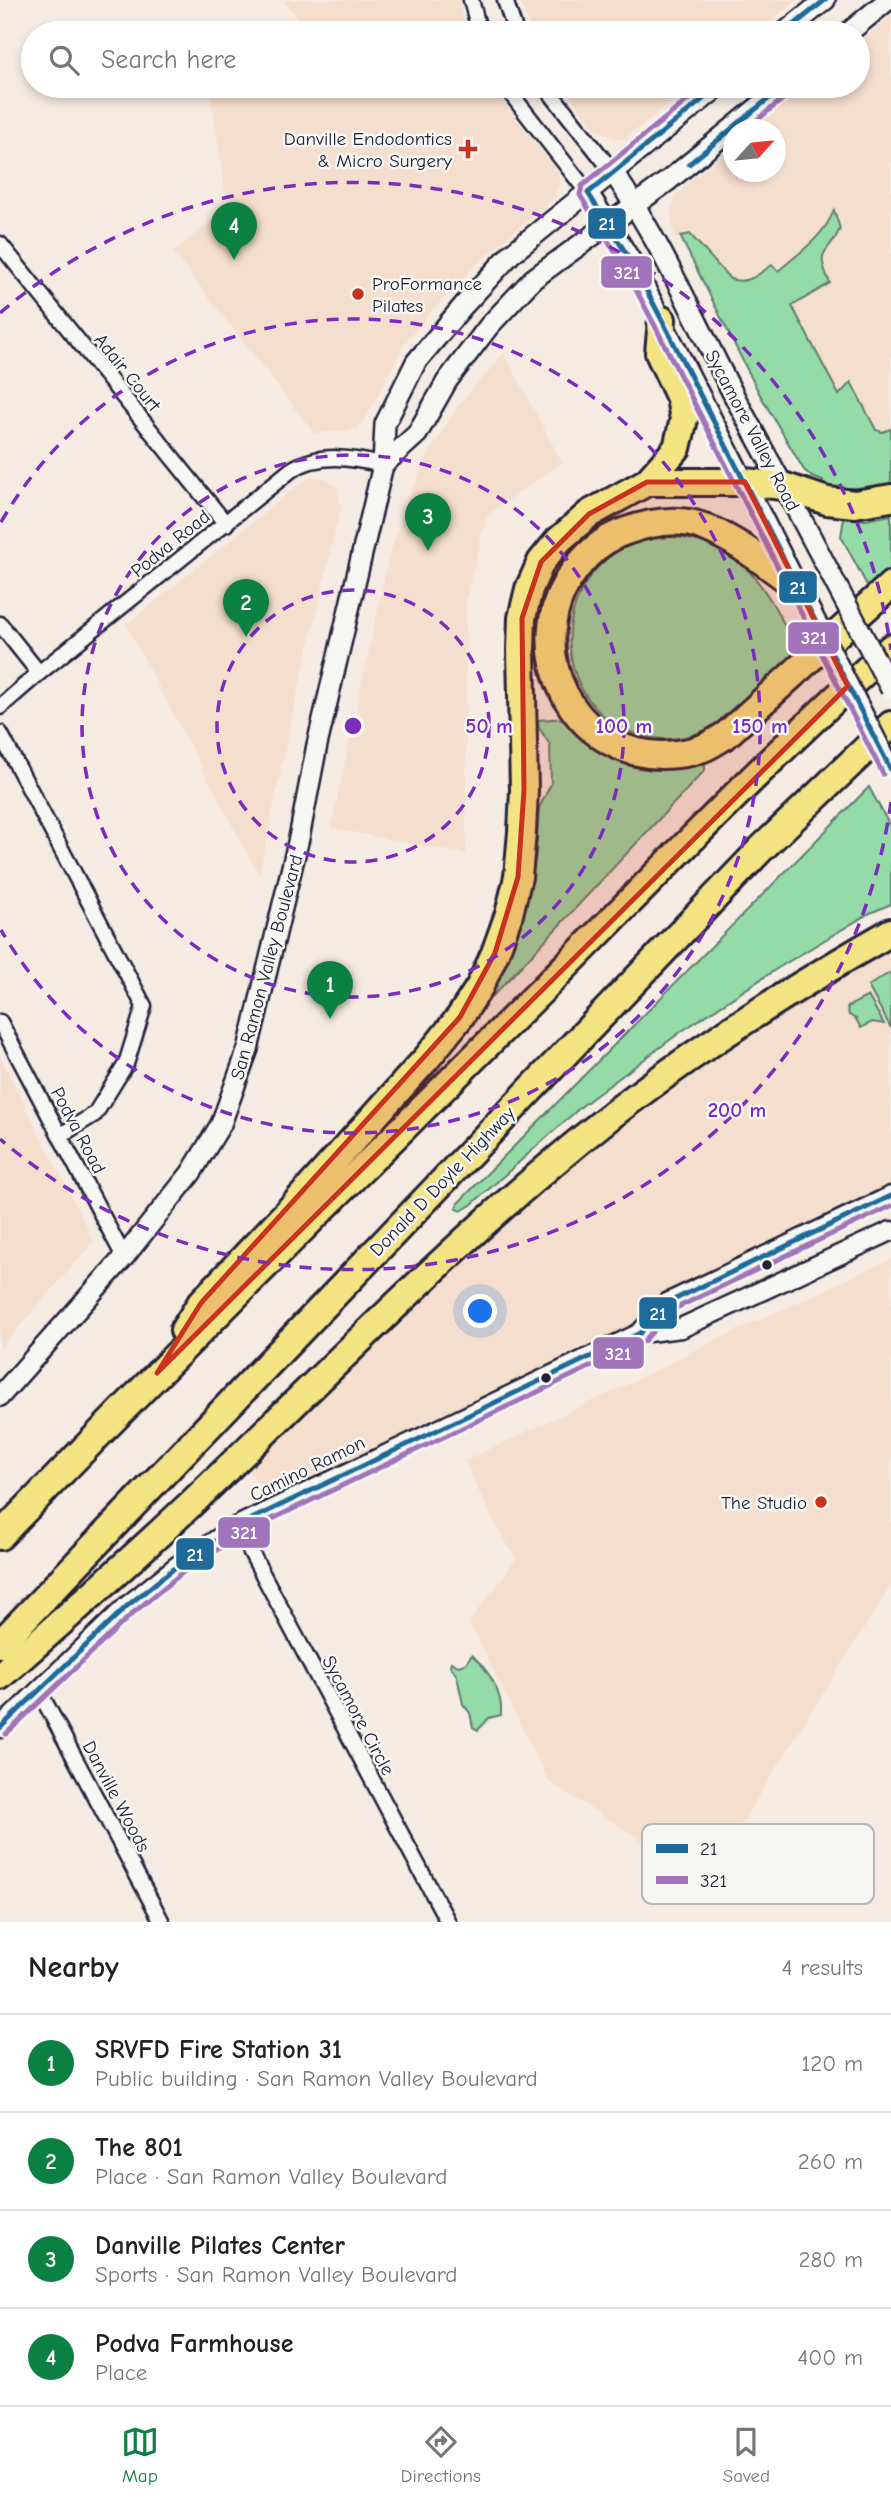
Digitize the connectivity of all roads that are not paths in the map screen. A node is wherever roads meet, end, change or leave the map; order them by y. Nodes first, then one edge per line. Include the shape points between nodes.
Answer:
1 (471, 0) edge
2 (505, 0) edge
3 (825, 0) edge
4 (888, 0) edge
5 (477, 21) edge
6 (512, 21) edge
7 (799, 21) edge
8 (863, 21) edge
9 (514, 98) edge
10 (554, 98) edge
11 (704, 98) edge
12 (769, 98) edge
13 (613, 172) junction
14 (588, 193) junction
15 (635, 204) junction
16 (608, 223) junction
17 (0, 244) edge
18 (662, 320) junction
19 (383, 465) junction
20 (648, 482) junction
21 (745, 482) junction
22 (783, 486) junction
23 (891, 498) edge
24 (226, 524) junction
25 (891, 586) edge
26 (798, 587) junction
27 (0, 624) edge
28 (891, 648) edge
29 (39, 673) junction
30 (891, 689) edge
31 (0, 707) edge
32 (891, 725) edge
33 (0, 733) edge
34 (891, 770) edge
35 (891, 932) edge
36 (0, 1022) edge
37 (61, 1135) junction
38 (891, 1196) edge
39 (891, 1231) edge
40 (124, 1257) junction
41 (640, 1333) junction
42 (157, 1373) junction
43 (0, 1396) edge
44 (237, 1526) junction
45 (0, 1536) edge
46 (0, 1644) edge
47 (0, 1676) edge
48 (38, 1689) junction
49 (0, 1728) edge
50 (162, 1922) edge
51 (448, 1922) edge

1 - 5 street
2 - 6 street
3 - 7 main road
4 - 8 main road
9 - 14 street
10 - 13 street
11 - 13 main road, San Ramon Valley Boulevard
12 - 15 main road
13 - 14 main road, San Ramon Valley Boulevard
13 - 15 main road, Sycamore Valley Road
14 - 16 main road, Sycamore Valley Road
14 - 19 main road, San Ramon Valley Boulevard via 511,254 416,362 385,424
15 - 16 main road
15 - 22 main road, Sycamore Valley Road
16 - 18 main road, Sycamore Valley Road
16 - 19 main road via 533,279 489,326 453,372 417,434
17 - 24 street, Adair Court
18 - 20 highway via 659,353 680,398 684,419 677,448
18 - 21 main road, Sycamore Valley Road
19 - 24 street, Podva Road via 341,457 301,463
19 - 40 main road, San Ramon Valley Boulevard via 248,1049 208,1148
20 - 21 highway
20 - 42 highway via 589,514 559,540 541,562 529,589 521,639 524,790 518,877 509,914 480,986 409,1078 201,1303
21 - 22 highway
21 - 26 main road, Sycamore Valley Road
22 - 23 highway via 827,501 855,504
22 - 30 main road, Sycamore Valley Road, bridge
24 - 29 street, Podva Road
25 - 26 highway via 726,734 703,748 675,755 643,755 614,746 592,731 558,680 551,648 553,614 563,588 598,545 621,533 673,521 701,526 729,539
26 - 34 main road, Sycamore Valley Road, bridge
27 - 29 street
28 - 42 highway via 719,810
29 - 31 street, Podva Road
32 - 46 highway, Donald D Doyle Highway via 723,889
33 - 37 street via 144,1006 126,1064 95,1114
35 - 47 highway via 715,1038 559,1158 450,1255 152,1541
36 - 37 street, Podva Road
37 - 40 street, Podva Road
38 - 41 street, Camino Ramon via 667,1303
39 - 41 street, Camino Ramon via 681,1328
40 - 43 main road, San Ramon Valley Boulevard
41 - 44 street, Camino Ramon
42 - 45 highway
44 - 48 street, Camino Ramon via 127,1606
44 - 51 street, Sycamore Circle
48 - 49 street, Camino Ramon
48 - 50 street, Danville Woods

